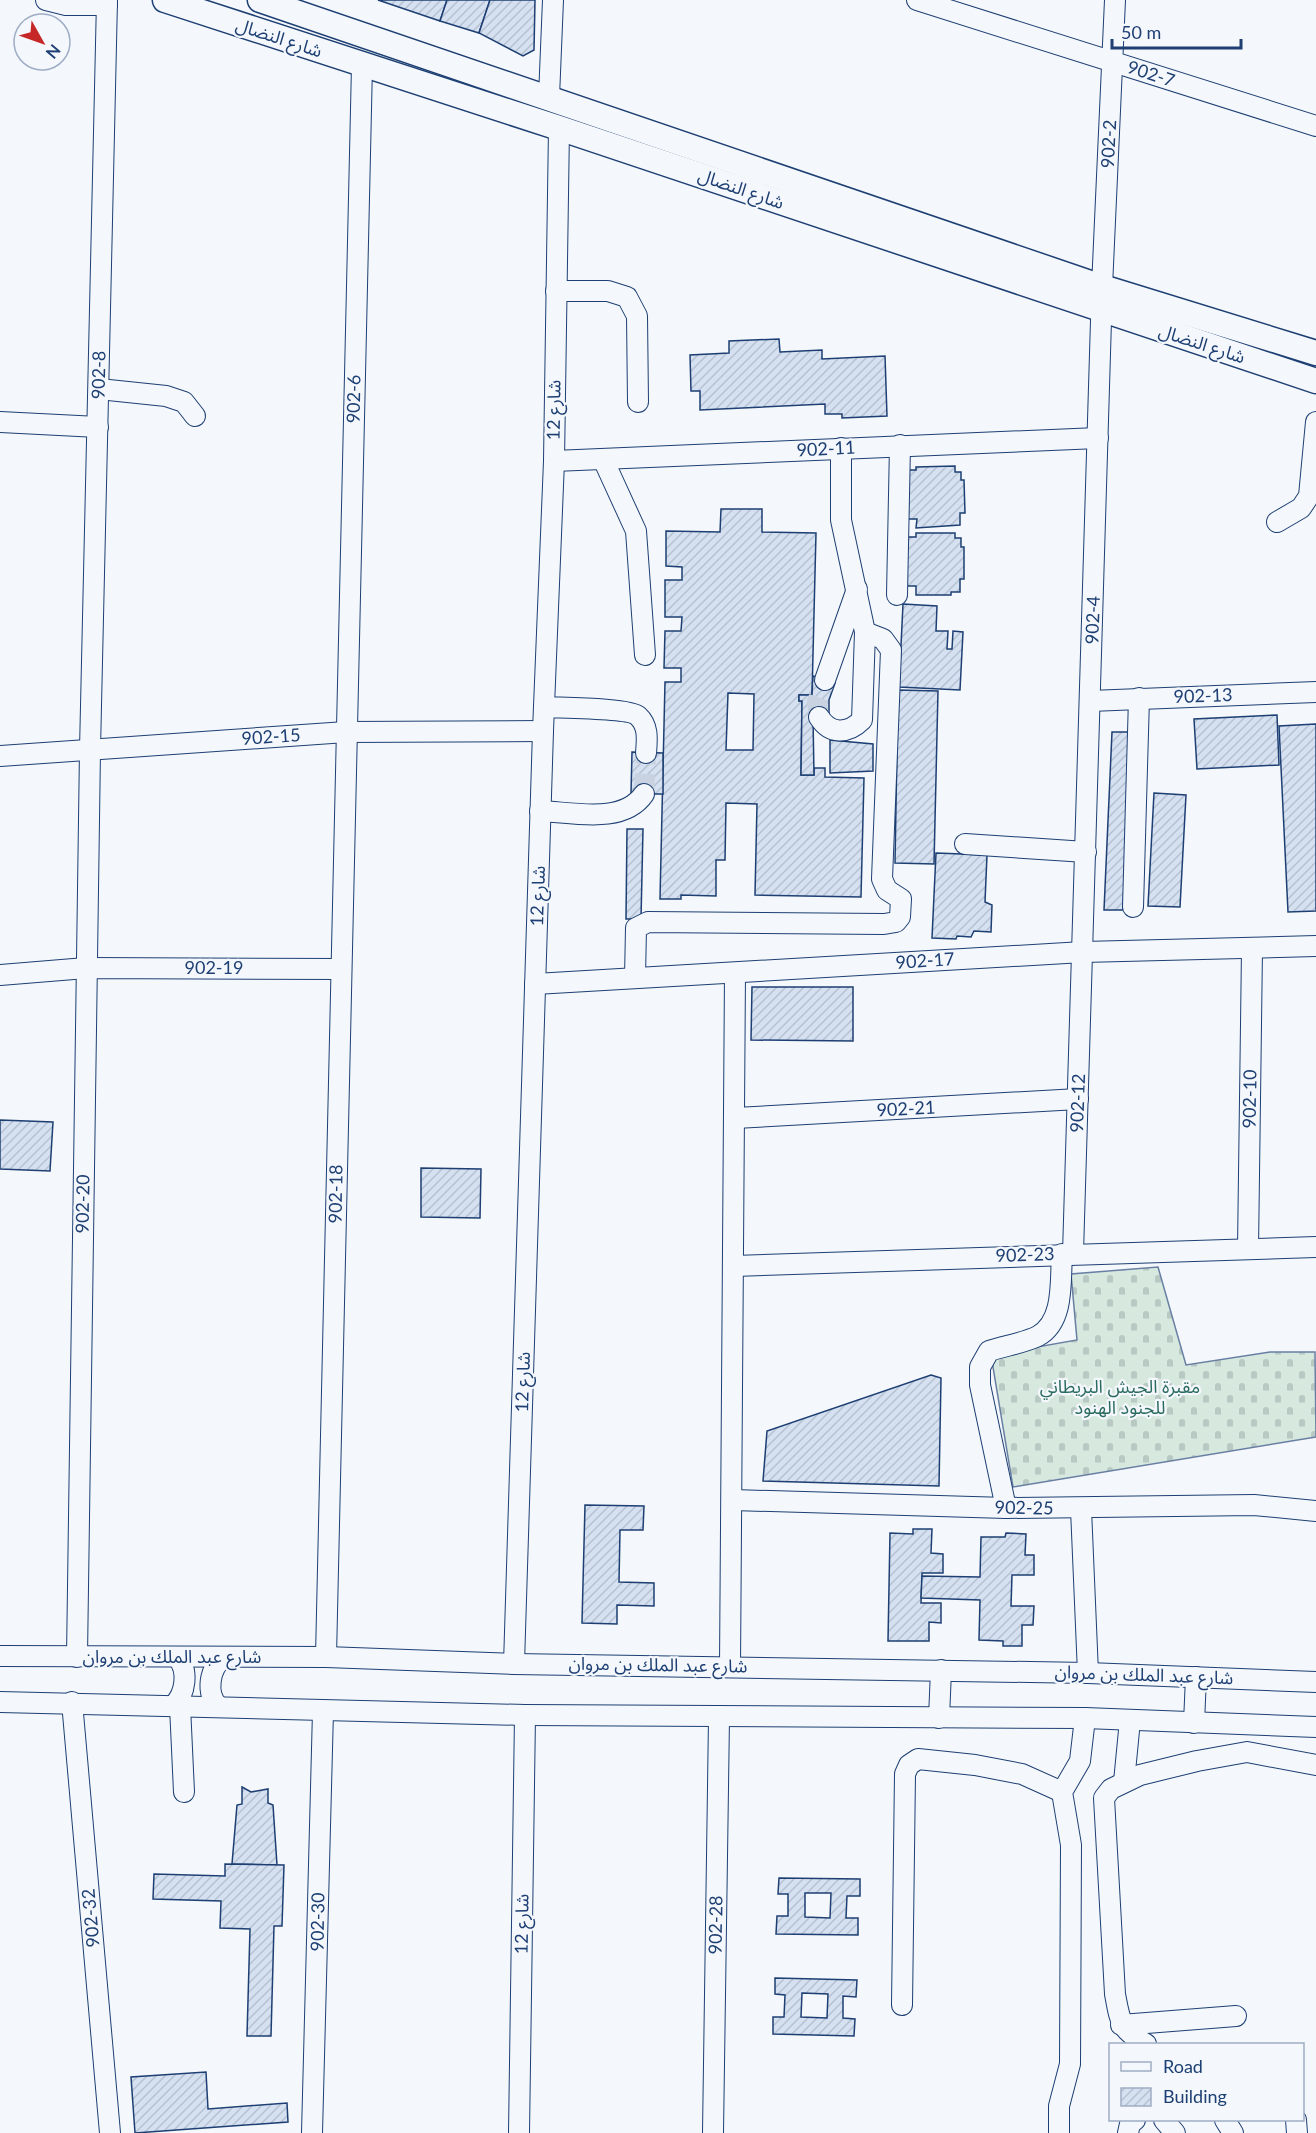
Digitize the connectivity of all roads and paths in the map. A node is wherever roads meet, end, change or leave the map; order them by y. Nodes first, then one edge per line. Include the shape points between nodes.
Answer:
1 (46, 0) edge
2 (165, 0) edge
3 (260, 0) edge
4 (553, 0) edge
5 (917, 0) edge
6 (1115, 0) edge
7 (107, 3) edge
8 (1112, 62) junction
9 (362, 65) junction
10 (549, 97) junction
11 (1316, 126) edge
12 (559, 128) junction
13 (1102, 287) junction
14 (556, 291) junction
15 (1102, 311) junction
16 (1316, 353) edge
17 (1316, 381) edge
18 (99, 389) junction
19 (638, 402) dead end
20 (195, 416) dead end
21 (0, 422) edge
22 (1316, 422) edge
23 (98, 427) junction
24 (1098, 438) junction
25 (900, 445) junction
26 (841, 448) junction
27 (603, 459) junction
28 (554, 461) junction
29 (1277, 522) dead end
30 (858, 589) junction
31 (897, 595) dead end
32 (865, 632) junction
33 (645, 655) dead end
34 (825, 680) tunnel mouth
35 (1316, 692) edge
36 (1139, 698) junction
37 (1090, 701) junction
38 (544, 707) junction
39 (819, 717) dead end
40 (543, 731) junction
41 (346, 732) junction
42 (90, 750) junction
43 (646, 753) tunnel mouth
44 (0, 756) edge
45 (644, 794) dead end
46 (540, 811) junction
47 (965, 844) dead end
48 (1086, 852) junction
49 (1133, 907) dead end
50 (1316, 946) edge
51 (1252, 949) junction
52 (1083, 952) junction
53 (86, 968) junction
54 (341, 969) junction
55 (735, 973) junction
56 (0, 975) edge
57 (635, 978) junction
58 (535, 984) junction
59 (1078, 1100) junction
60 (735, 1118) junction
61 (1316, 1247) edge
62 (1248, 1249) junction
63 (1068, 1254) junction
64 (734, 1266) junction
65 (733, 1500) junction
66 (1006, 1508) junction
67 (1081, 1509) junction
68 (1316, 1511) edge
69 (0, 1656) edge
70 (77, 1657) junction
71 (177, 1657) junction
72 (225, 1657) junction
73 (326, 1657) junction
74 (514, 1664) junction
75 (730, 1666) junction
76 (941, 1670) junction
77 (1088, 1673) junction
78 (1196, 1677) junction
79 (1316, 1682) edge
80 (0, 1702) edge
81 (72, 1702) junction
82 (177, 1706) junction
83 (219, 1707) junction
84 (323, 1711) junction
85 (525, 1715) junction
86 (718, 1718) junction
87 (939, 1718) junction
88 (1085, 1718) junction
89 (1130, 1720) junction
90 (1194, 1723) junction
91 (1316, 1727) edge
92 (1316, 1765) edge
93 (1124, 1782) junction
94 (1062, 1791) junction
95 (183, 1792) dead end
96 (902, 2005) dead end
97 (1236, 2016) dead end
98 (1121, 2025) junction
99 (1144, 2043) edge
100 (1165, 2121) edge
101 (110, 2133) edge
102 (312, 2133) edge
103 (519, 2133) edge
104 (713, 2133) edge
105 (1059, 2133) edge
106 (1175, 2133) edge

1 - 7 street via 66,5
2 - 9 main road, شارع النضال
3 - 10 main road, شارع النضال
4 - 10 street
5 - 8 street, 902-7
6 - 8 street, 902-2
7 - 18 street, 902-8
8 - 11 street, 902-7
8 - 13 street, 902-2
9 - 12 main road, شارع النضال
9 - 41 street, 902-6
10 - 13 main road, شارع النضال
12 - 14 street, شارع 12
12 - 15 main road, شارع النضال
13 - 15 street, 902-4
13 - 16 main road, شارع النضال
14 - 19 street via 608,291 627,297 637,316
14 - 28 street, شارع 12
15 - 17 main road, شارع النضال
15 - 24 street, 902-4
18 - 20 street via 166,396 184,402
18 - 23 street, 902-8
21 - 23 street
22 - 29 street via 1309,496 1301,508
23 - 42 street, 902-8
24 - 25 street, 902-11
24 - 37 street, 902-4
25 - 26 street, 902-11
25 - 31 street
26 - 27 street, 902-11
26 - 30 street via 842,520
27 - 28 street, 902-11
27 - 33 street via 636,531
28 - 38 street, شارع 12
30 - 32 street
30 - 34 street
32 - 39 street via 862,720 846,731 835,731
32 - 57 street via 883,639 891,650 882,879 887,890 901,899 900,917 884,924 648,922 636,928
35 - 36 street, 902-13
36 - 37 street, 902-13
36 - 49 street
37 - 48 street, 902-4
38 - 40 street, شارع 12
38 - 43 street via 632,712 644,723
40 - 41 street, 902-15
40 - 46 street, شارع 12
41 - 42 street, 902-15
41 - 54 street, 902-18
42 - 44 street, 902-15
42 - 53 street, 902-20
45 - 46 street via 631,808 613,813
46 - 58 street, شارع 12
47 - 48 street
48 - 52 street, 902-4
50 - 51 street, 902-17
51 - 52 street, 902-17
51 - 62 street, 902-10
52 - 55 street, 902-17
52 - 59 street, 902-12
53 - 54 street, 902-19
53 - 56 street, 902-19
53 - 70 street, 902-20
54 - 73 street, 902-18
55 - 57 street, 902-17
55 - 60 street
57 - 58 street, 902-17
58 - 74 street, شارع 12
59 - 60 street, 902-21
59 - 63 street, 902-12
60 - 64 street
61 - 62 street, 902-23
62 - 63 street, 902-23
63 - 64 street, 902-23
63 - 66 street, 902-12 via 1057,1312 1050,1325 1038,1336 989,1351 980,1366 980,1385
64 - 65 street
65 - 66 street, 902-25
65 - 75 street
66 - 67 street, 902-25
67 - 68 street, 902-25 via 1254,1505
67 - 77 street
69 - 70 street, شارع عبد الملك بن مروان
70 - 71 street, شارع عبد الملك بن مروان
71 - 72 street, شارع عبد الملك بن مروان
71 - 82 street via 184,1682
72 - 73 street, شارع عبد الملك بن مروان
72 - 83 street via 216,1664 212,1678 213,1697
73 - 74 street, شارع عبد الملك بن مروان
74 - 75 street, شارع عبد الملك بن مروان
75 - 76 street, شارع عبد الملك بن مروان
76 - 77 street, شارع عبد الملك بن مروان
76 - 87 street
77 - 78 street, شارع عبد الملك بن مروان
78 - 79 street, شارع عبد الملك بن مروان
78 - 90 street
80 - 81 street
81 - 82 street
81 - 101 street, 902-32
82 - 83 street
82 - 95 street
83 - 84 street
84 - 85 street
84 - 102 street, 902-30
85 - 86 street
85 - 103 street, شارع 12
86 - 87 street
86 - 104 street, 902-28
87 - 88 street
88 - 89 street
88 - 94 street via 1080,1761
89 - 90 street
89 - 93 street
90 - 91 street
92 - 93 street via 1247,1752 1197,1761
93 - 98 street via 1104,1798 1115,1994
94 - 96 street via 1022,1774 975,1765 918,1759 909,1765 905,1774
94 - 105 street via 1071,1845 1070,2064 1059,2106
97 - 98 street
98 - 99 street via 1130,2036
100 - 106 street

